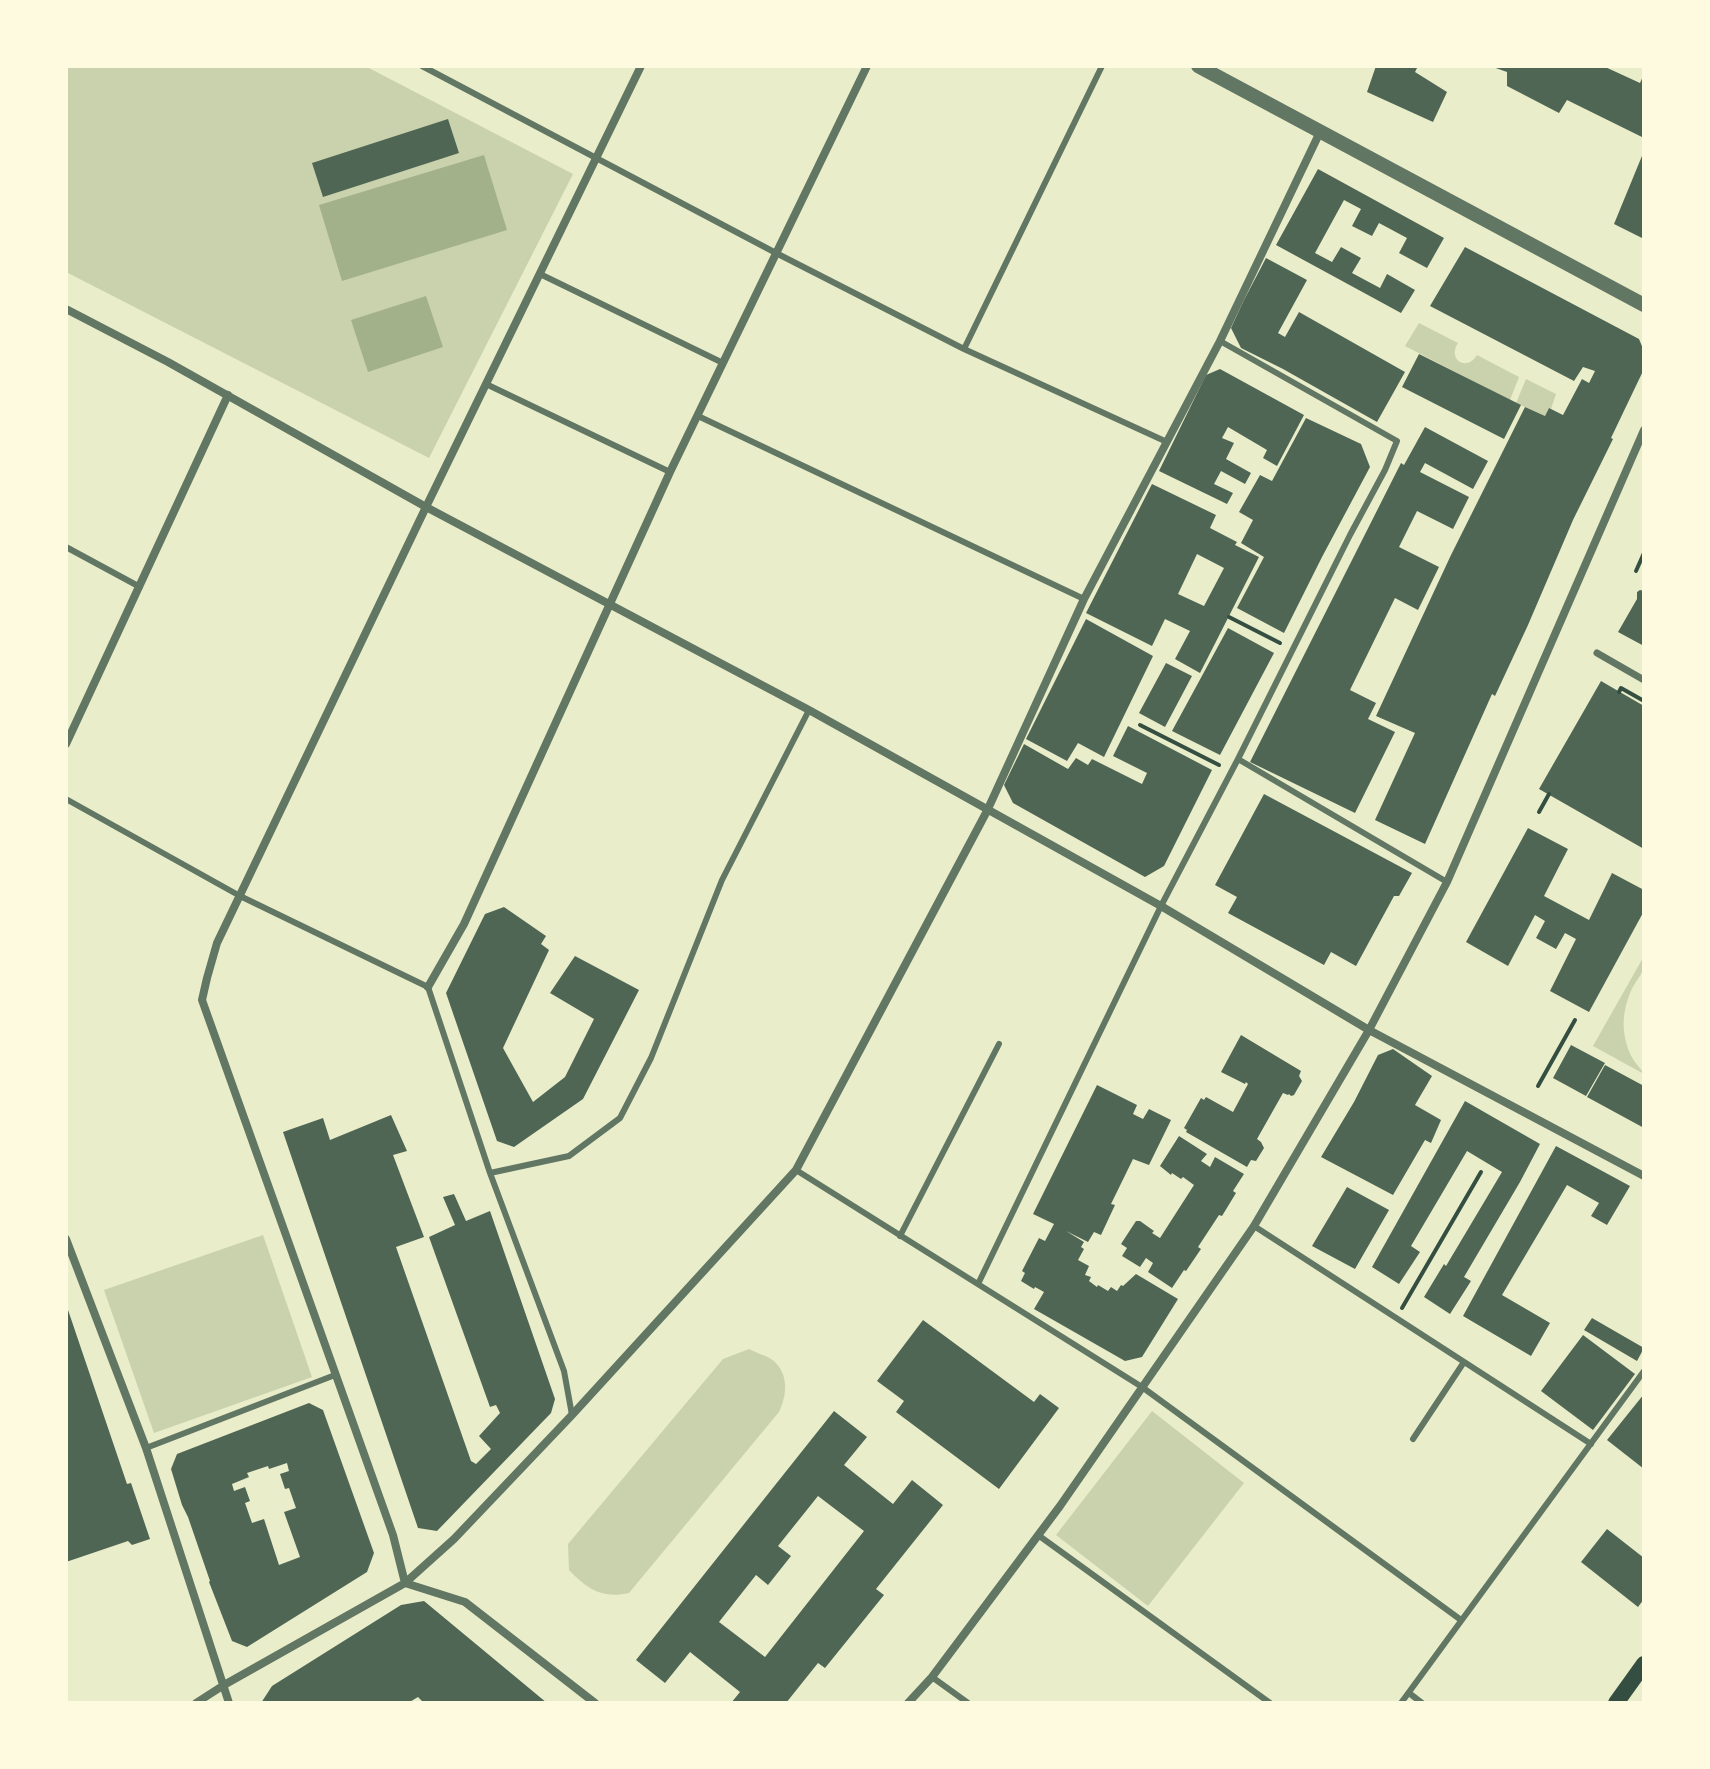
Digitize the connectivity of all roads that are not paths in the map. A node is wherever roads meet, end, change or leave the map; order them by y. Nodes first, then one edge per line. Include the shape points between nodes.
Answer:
1 (422, 66) edge
2 (641, 66) edge
3 (867, 66) edge
4 (1102, 66) edge
5 (1198, 66) edge
6 (1320, 132) junction
7 (597, 157) junction
8 (776, 253) junction
9 (540, 274) junction
10 (1644, 305) edge
11 (66, 309) edge
12 (1220, 341) junction
13 (964, 349) junction
14 (723, 363) junction
15 (486, 384) junction
16 (228, 395) junction
17 (698, 416) junction
18 (1644, 430) edge
19 (1167, 442) junction
20 (670, 472) junction
21 (426, 507) junction
22 (66, 547) edge
23 (140, 587) junction
24 (1084, 599) junction
25 (609, 606) junction
26 (1597, 653) dead end
27 (1644, 680) edge
28 (809, 710) junction
29 (66, 744) edge
30 (1238, 759) junction
31 (66, 799) edge
32 (987, 811) junction
33 (1447, 882) junction
34 (240, 896) junction
35 (1161, 906) junction
36 (428, 987) junction
37 (1369, 1030) junction
38 (999, 1044) dead end
39 (796, 1170) junction
40 (490, 1173) junction
41 (1644, 1176) edge
42 (1254, 1226) junction
43 (900, 1236) junction
44 (66, 1239) edge
45 (978, 1284) junction
46 (1464, 1362) junction
47 (1644, 1371) edge
48 (335, 1375) junction
49 (1142, 1387) junction
50 (572, 1415) junction
51 (1413, 1439) dead end
52 (1591, 1444) junction
53 (146, 1448) junction
54 (1038, 1535) junction
55 (405, 1583) junction
56 (1461, 1620) junction
57 (1644, 1664) edge
58 (932, 1677) junction
59 (224, 1685) junction
60 (1409, 1693) junction
61 (196, 1703) edge
62 (229, 1703) edge
63 (595, 1703) edge
64 (908, 1703) edge
65 (968, 1703) edge
66 (1270, 1703) edge
67 (1401, 1703) edge
68 (1422, 1703) edge
69 (1616, 1703) edge

1 - 7 lane
2 - 7 street
3 - 8 street
4 - 13 lane
5 - 6 street
6 - 10 street
6 - 12 street
7 - 8 lane
7 - 9 street
8 - 13 lane
8 - 14 street
9 - 14 lane
9 - 15 street
11 - 16 street
12 - 19 street
12 - 30 lane via 1397,441
13 - 19 lane
14 - 17 street
15 - 20 lane
15 - 21 street
16 - 21 street
16 - 23 street
17 - 20 street
17 - 24 lane
18 - 33 street
19 - 24 street
20 - 25 street
21 - 25 street
21 - 34 street
22 - 23 lane
23 - 29 street
24 - 32 street
25 - 28 street
25 - 36 street via 464,924
26 - 27 street
28 - 32 street
28 - 40 lane via 722,880 651,1058 620,1118 569,1156
30 - 33 lane
30 - 35 lane
31 - 34 lane
32 - 35 street
32 - 39 street
33 - 37 street
34 - 36 lane
34 - 48 street via 217,943 202,1000
35 - 37 street
35 - 45 lane
36 - 40 lane
37 - 41 street
37 - 42 street
38 - 43 lane
39 - 43 lane
39 - 50 street
40 - 50 lane via 564,1371
42 - 46 lane
42 - 49 street
43 - 45 lane
44 - 53 street
45 - 49 lane
46 - 51 lane
46 - 52 lane
47 - 52 lane
48 - 53 lane
48 - 55 street
49 - 54 street
49 - 56 lane
50 - 55 street
52 - 56 lane
53 - 59 street
54 - 58 street
54 - 66 lane
55 - 59 street
55 - 63 street via 465,1602
56 - 60 lane
57 - 69 main road
58 - 64 street
58 - 65 lane
59 - 61 street
59 - 62 street
60 - 67 lane
60 - 68 lane

